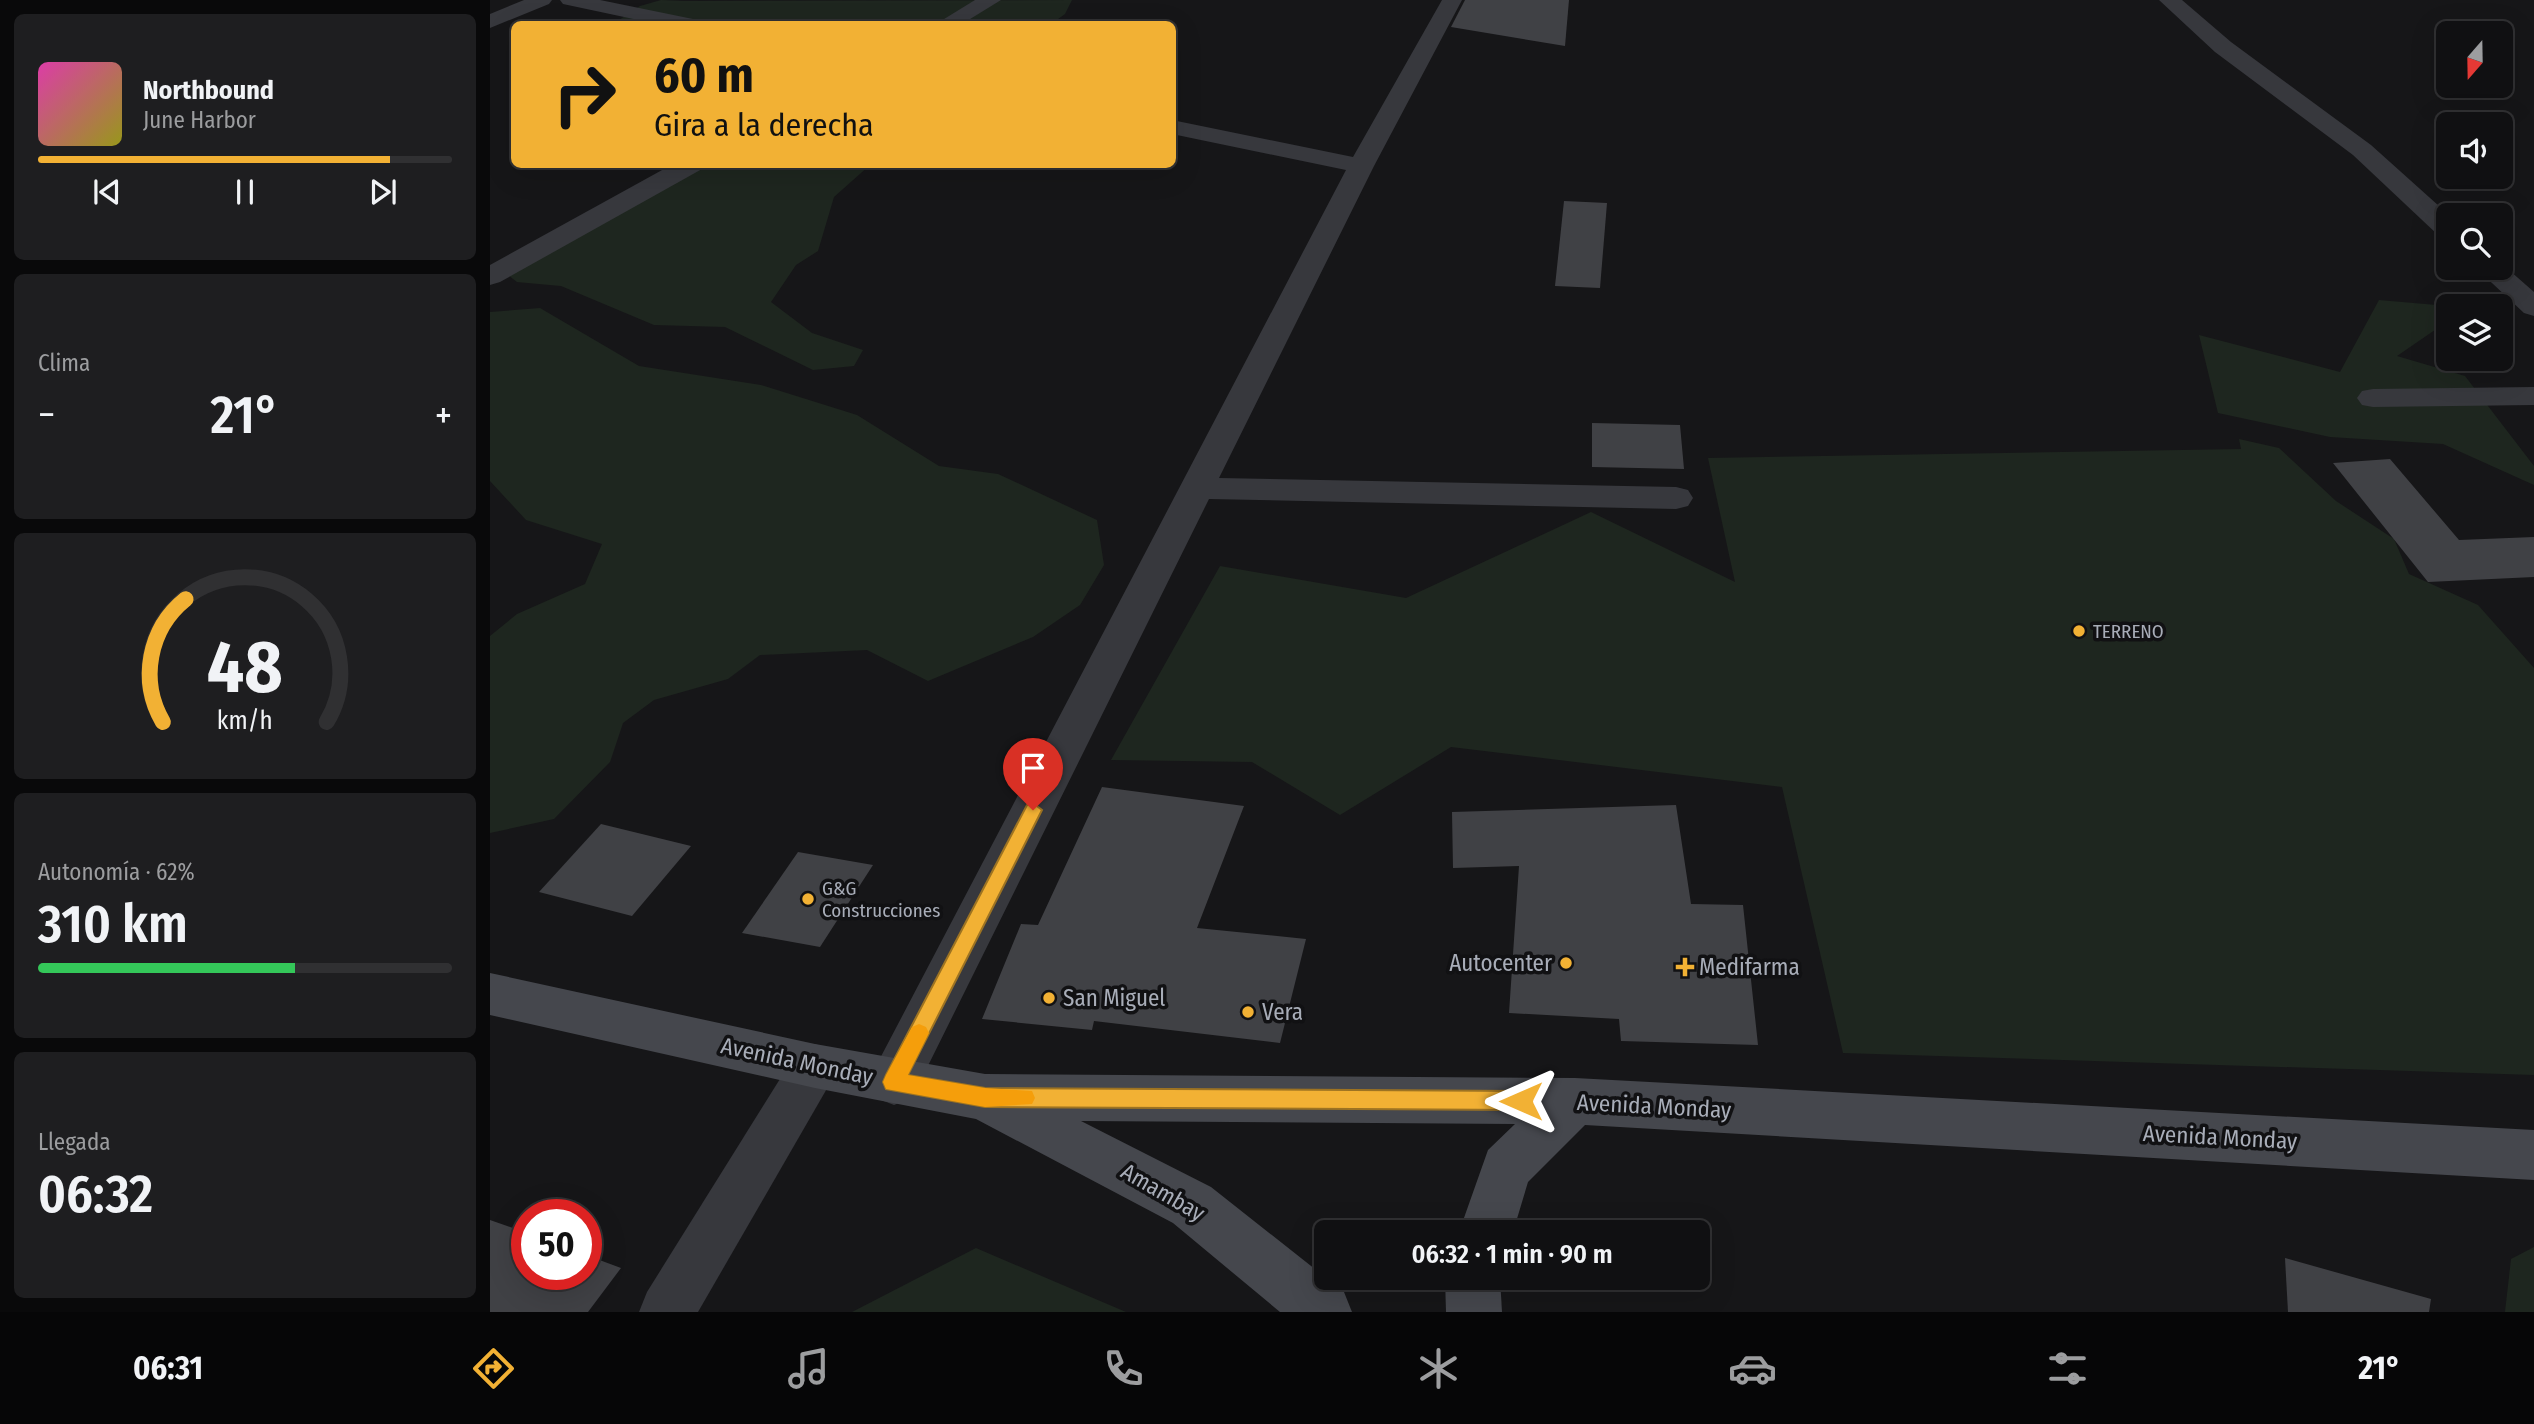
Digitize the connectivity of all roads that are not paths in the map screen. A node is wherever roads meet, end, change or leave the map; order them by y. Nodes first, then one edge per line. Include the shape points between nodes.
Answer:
1 (542, 0) edge
2 (570, 0) edge
3 (991, 0) edge
4 (1452, 0) edge
5 (2169, 0) edge
6 (671, 21) edge
7 (952, 21) edge
8 (490, 22) edge
9 (1176, 128) edge
10 (1361, 166) junction
11 (686, 168) edge
12 (2436, 218) edge
13 (490, 276) edge
14 (2504, 280) edge
15 (2534, 307) edge
16 (2534, 396) edge
17 (2373, 398) dead end
18 (1198, 488) junction
19 (1676, 498) dead end
20 (490, 994) edge
21 (816, 1066) junction
22 (894, 1082) junction
23 (985, 1097) junction
24 (1575, 1101) junction
25 (2534, 1154) edge
26 (1490, 1220) edge
27 (1473, 1290) edge
28 (667, 1312) edge
29 (1324, 1312) edge
30 (1474, 1312) edge

1 - 8 street
2 - 6 street
3 - 7 street
4 - 10 street
5 - 12 street via 2223,47 2362,149
9 - 10 street
10 - 18 street
11 - 13 street
14 - 15 street
16 - 17 street
18 - 19 street
18 - 22 street
20 - 21 main road, Avenida Monday
21 - 22 main road, Avenida Monday
21 - 28 street
22 - 23 main road, Avenida Monday
23 - 24 main road, Avenida Monday
23 - 29 main road, Amambay via 1192,1205
24 - 25 main road, Avenida Monday
24 - 26 main road via 1506,1168
27 - 30 main road

